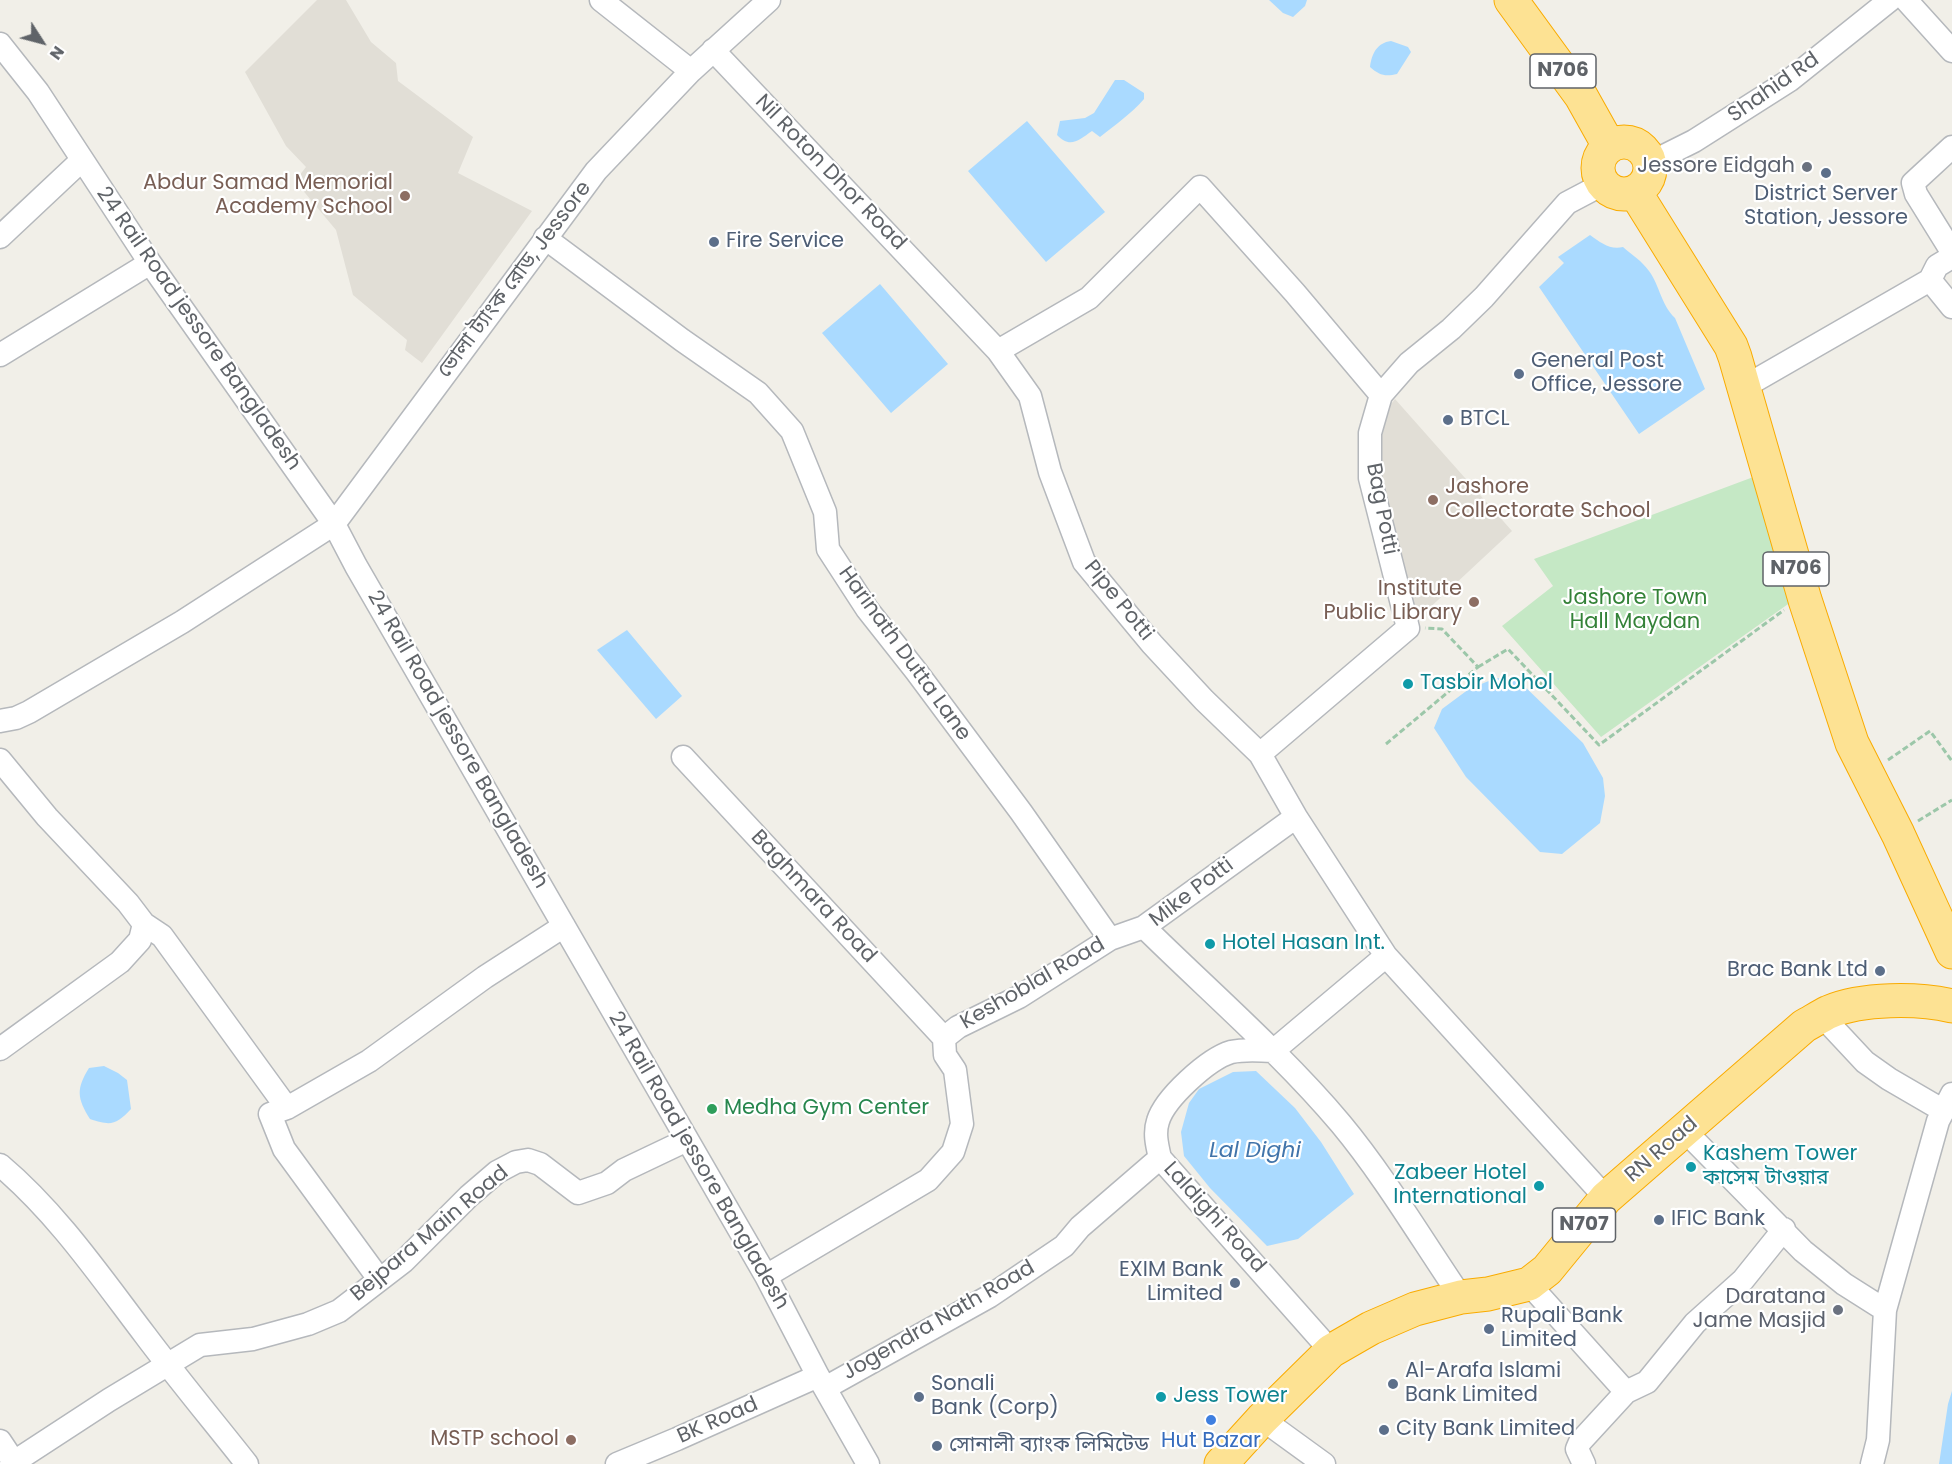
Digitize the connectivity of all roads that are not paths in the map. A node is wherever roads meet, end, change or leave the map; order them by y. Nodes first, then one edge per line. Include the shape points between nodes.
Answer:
1 (601, 0) edge
2 (769, 0) edge
3 (1511, 0) edge
4 (1890, 0) edge
5 (1906, 0) edge
6 (0, 44) edge
7 (713, 50) junction
8 (1952, 51) edge
9 (691, 71) junction
10 (1610, 146) junction
11 (1952, 147) edge
12 (82, 160) junction
13 (1650, 163) junction
14 (1604, 184) junction
15 (1635, 192) junction
16 (0, 237) edge
17 (545, 238) junction
18 (1952, 255) edge
19 (150, 262) junction
20 (1930, 280) junction
21 (1952, 307) edge
22 (998, 351) junction
23 (0, 356) edge
24 (1744, 387) junction
25 (1381, 395) junction
26 (334, 524) junction
27 (0, 721) edge
28 (1260, 754) junction
29 (683, 757) dead end
30 (0, 760) edge
31 (1296, 817) junction
32 (144, 924) junction
33 (564, 926) junction
34 (1144, 927) junction
35 (1110, 939) junction
36 (1952, 952) edge
37 (1386, 956) junction
38 (1952, 1006) edge
39 (1822, 1016) junction
40 (944, 1038) junction
41 (0, 1049) edge
42 (1273, 1051) junction
43 (1948, 1102) edge
44 (287, 1108) junction
45 (1684, 1131) junction
46 (687, 1140) junction
47 (1160, 1158) junction
48 (0, 1165) edge
49 (1606, 1198) junction
50 (1784, 1229) junction
51 (766, 1276) junction
52 (380, 1279) junction
53 (1529, 1284) junction
54 (1461, 1297) junction
55 (1885, 1310) junction
56 (1331, 1351) junction
57 (166, 1364) junction
58 (821, 1382) junction
59 (1626, 1392) junction
60 (1262, 1419) junction
61 (0, 1441) edge
62 (12, 1463) edge
63 (247, 1464) edge
64 (617, 1464) edge
65 (868, 1464) edge
66 (1221, 1464) edge
67 (1324, 1464) edge
68 (1584, 1464) edge
69 (1872, 1464) edge

1 - 9 street
2 - 7 street
3 - 10 highway, N706 via 1581,96
4 - 13 street, Shahid Rd via 1790,80 1694,141
5 - 8 street
6 - 12 street, 24 Rail Road jessore Bangladesh via 38,92
7 - 9 street, ভোলা ট্যাংক রোড, Jessore
7 - 22 street, Nil Roton Dhor Road
9 - 17 street, ভোলা ট্যাংক রোড, Jessore via 596,171
10 - 13 highway via 1626,141 1635,144 1642,148
10 - 14 highway via 1603,152 1598,168
11 - 18 street via 1912,183
12 - 16 street
12 - 19 street, 24 Rail Road jessore Bangladesh
13 - 15 highway via 1647,180
14 - 15 highway via 1618,194
14 - 25 street, Bag Potti via 1567,203 1484,297 1409,363
15 - 24 highway, N706 via 1731,346
17 - 26 street, ভোলা ট্যাংক রোড, Jessore
17 - 35 street, Harinath Dutta Lane via 758,393 792,431 825,512 828,549 867,609 1014,803
18 - 20 street via 1937,266
19 - 23 street
19 - 26 street, 24 Rail Road jessore Bangladesh
20 - 21 street
20 - 24 street
22 - 25 street via 1089,298 1200,187
22 - 28 street, Pipe Potti via 1030,396 1050,472 1084,562 1152,644
24 - 36 highway, N706 via 1805,600 1852,743
25 - 28 street, Bag Potti via 1370,433 1370,477 1408,628
26 - 27 street via 182,622 29,712
26 - 33 street, 24 Rail Road jessore Bangladesh
28 - 31 street, Pipe Potti
29 - 40 street, Baghmara Road
30 - 32 street
31 - 34 street, Mike Potti
31 - 37 street, Pipe Potti
32 - 41 street via 140,939 120,962
32 - 44 street via 162,936
33 - 44 street via 369,1060
33 - 46 street, 24 Rail Road jessore Bangladesh
34 - 35 street, Keshoblal Road
34 - 42 street, Mike Potti
35 - 40 street, Keshoblal Road via 1019,998 958,1027
37 - 42 street
37 - 49 street, Pipe Potti
38 - 39 highway, RN Road / N707 via 1899,1001 1858,1004
39 - 43 street via 1865,1062 1889,1078
39 - 45 highway, RN Road / N707 via 1804,1026
40 - 51 street, Keshoblal Road via 945,1055 955,1070 962,1124 953,1152 928,1180
42 - 47 street, Laldighi Road via 1230,1053 1191,1079 1158,1119
42 - 54 street via 1341,1125
43 - 55 street via 1938,1121
44 - 52 street via 270,1114 284,1149
45 - 49 highway, RN Road / N707
45 - 50 street
46 - 51 street, 24 Rail Road jessore Bangladesh
46 - 52 street, Bejpara Main Road via 624,1170 607,1183 578,1193 540,1164 516,1162 497,1172 469,1196 404,1261
47 - 56 street, Laldighi Road
47 - 58 street, Jogendra Nath Road via 1080,1227 1064,1246 990,1296
48 - 57 street via 60,1224
49 - 53 highway, RN Road / N707 via 1547,1270
50 - 55 street via 1803,1251 1844,1284
50 - 59 street via 1743,1280 1695,1323 1647,1382
51 - 58 street, 24 Rail Road jessore Bangladesh
52 - 57 street, Bejpara Main Road via 339,1311 308,1324 253,1339 200,1345
53 - 54 highway, RN Road / N707
53 - 59 street
54 - 56 highway, RN Road / N707 via 1371,1328
55 - 69 street via 1878,1440
56 - 60 highway, RN Road / N707
57 - 62 street, Bejpara Main Road
57 - 63 street
58 - 64 street, BK Road
58 - 65 street, 24 Rail Road jessore Bangladesh
59 - 68 street via 1580,1442 1577,1449
60 - 66 highway, RN Road / N707
60 - 67 street
61 - 62 street

